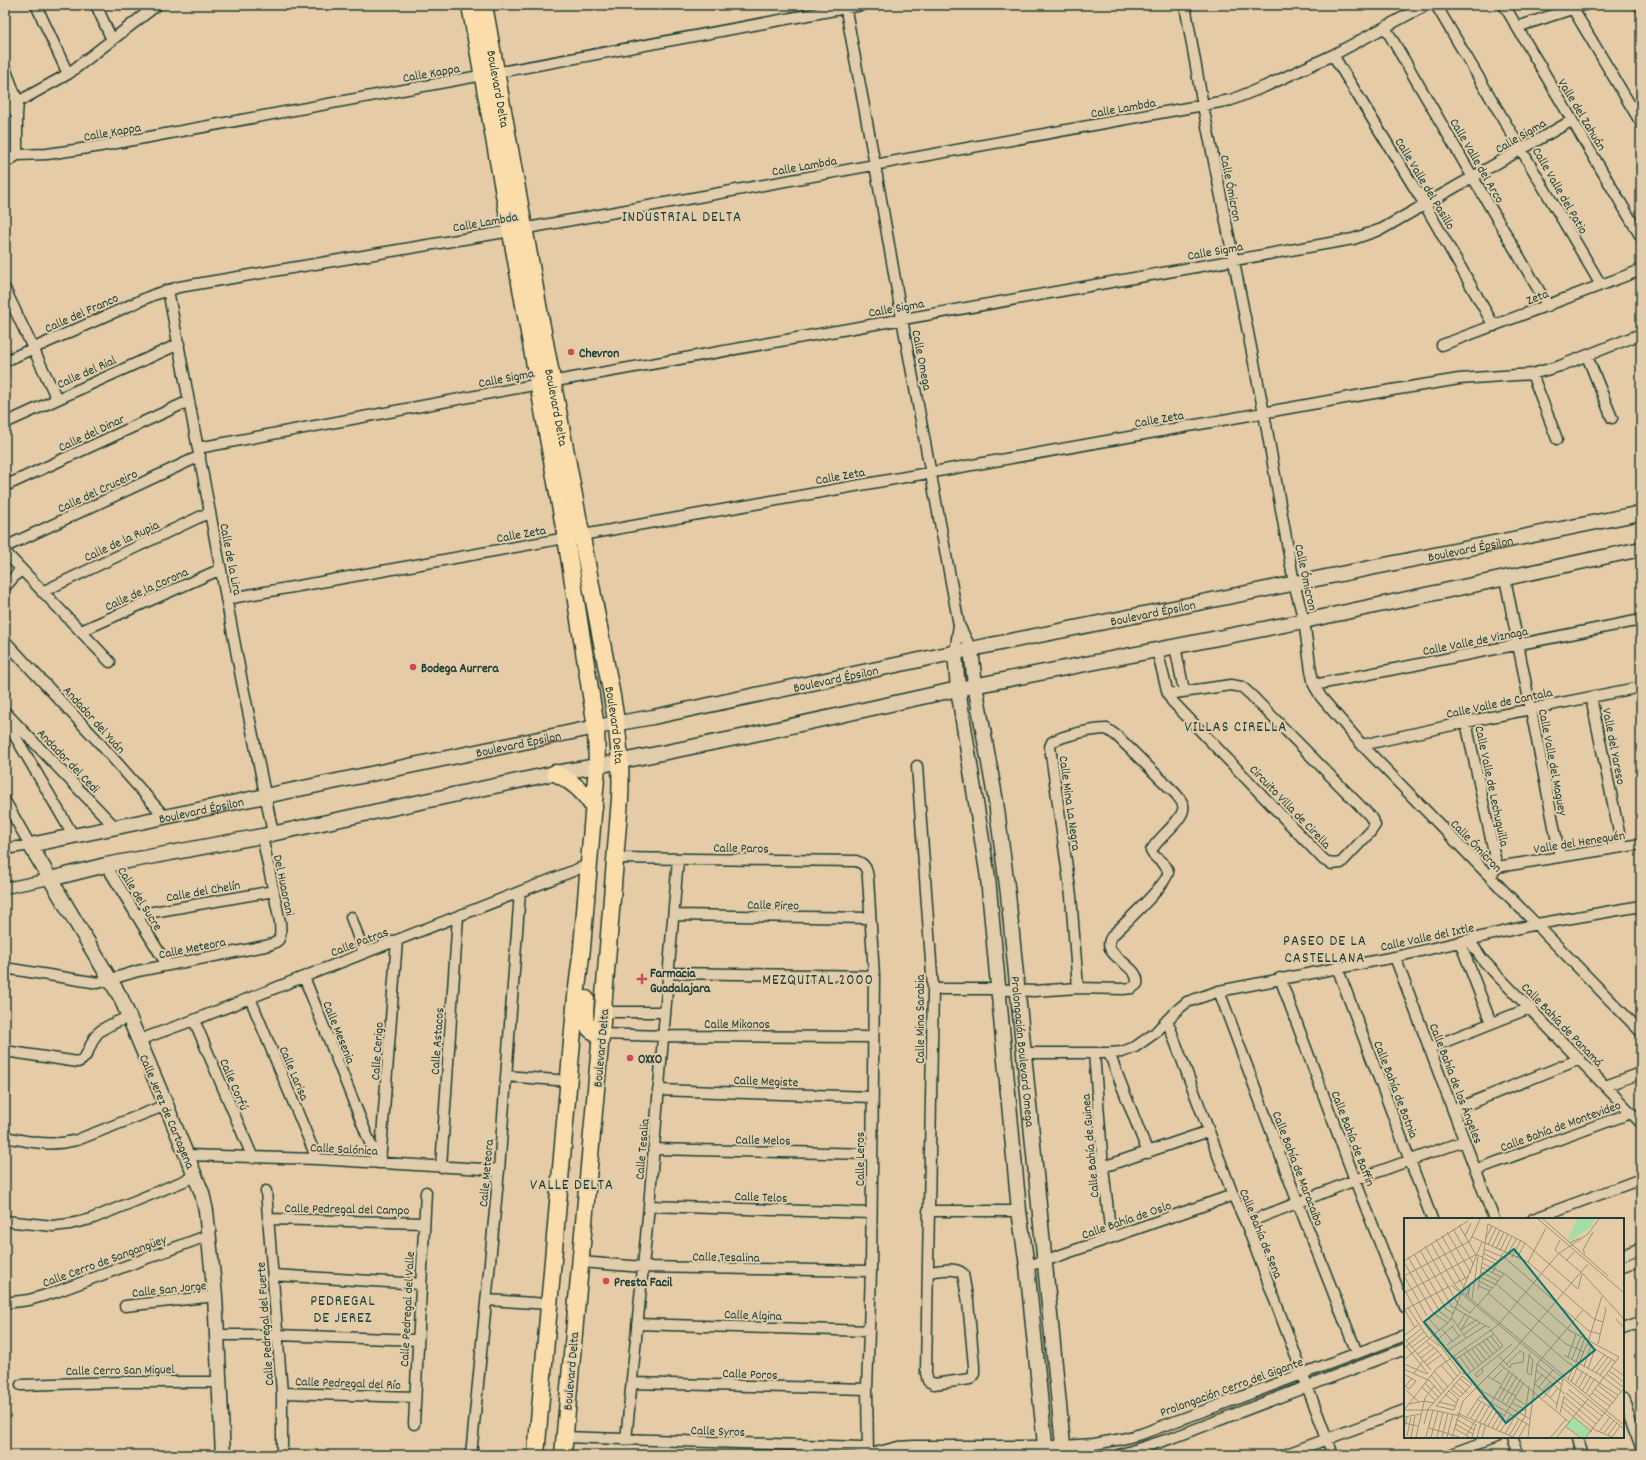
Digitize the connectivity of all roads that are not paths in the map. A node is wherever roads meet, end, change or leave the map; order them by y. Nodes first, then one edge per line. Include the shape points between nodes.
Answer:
1 (36, 5) edge
2 (96, 5) edge
3 (157, 5) edge
4 (470, 5) edge
5 (484, 5) edge
6 (862, 5) edge
7 (1185, 5) edge
8 (1426, 5) edge
9 (1436, 5) edge
10 (1504, 5) edge
11 (1584, 5) edge
12 (1639, 5) edge
13 (845, 6) edge
14 (1641, 8) edge
15 (1573, 9) junction
16 (1385, 27) junction
17 (1517, 28) junction
18 (112, 40) junction
19 (1333, 55) junction
20 (5, 68) edge
21 (68, 74) junction
22 (490, 75) junction
23 (5, 94) edge
24 (1203, 106) junction
25 (13, 108) edge
26 (1571, 121) junction
27 (1641, 123) edge
28 (1522, 149) junction
29 (17, 155) junction
30 (5, 163) edge
31 (876, 165) junction
32 (1474, 177) junction
33 (1425, 205) junction
34 (518, 229) junction
35 (1641, 237) edge
36 (1233, 260) junction
37 (1641, 270) edge
38 (1601, 285) junction
39 (168, 290) junction
40 (6, 295) edge
41 (1548, 306) junction
42 (902, 320) junction
43 (1494, 326) junction
44 (1640, 336) edge
45 (179, 344) junction
46 (1442, 345) dead end
47 (32, 348) junction
48 (1586, 356) junction
49 (5, 361) edge
50 (1532, 374) junction
51 (546, 383) junction
52 (57, 399) junction
53 (188, 402) junction
54 (1264, 413) junction
55 (1612, 418) dead end
56 (5, 423) edge
57 (1557, 439) dead end
58 (199, 452) junction
59 (931, 472) junction
60 (5, 486) edge
61 (210, 512) junction
62 (1641, 513) edge
63 (574, 537) junction
64 (5, 547) edge
65 (1641, 549) edge
66 (5, 552) edge
67 (21, 569) junction
68 (221, 569) junction
69 (1505, 578) junction
70 (1294, 583) junction
71 (5, 588) edge
72 (42, 592) junction
73 (226, 599) junction
74 (1641, 620) edge
75 (1304, 621) junction
76 (959, 626) junction
77 (81, 631) junction
78 (5, 641) edge
79 (1518, 645) junction
80 (1175, 646) junction
81 (971, 649) junction
82 (1157, 650) junction
83 (955, 653) junction
84 (110, 662) dead end
85 (975, 685) junction
86 (1314, 685) junction
87 (1641, 687) edge
88 (958, 689) junction
89 (1184, 691) junction
90 (1168, 694) junction
91 (1591, 697) junction
92 (1530, 709) junction
93 (5, 712) edge
94 (5, 719) edge
95 (1466, 722) junction
96 (617, 723) junction
97 (596, 727) junction
98 (1362, 745) junction
99 (621, 762) junction
100 (597, 766) junction
101 (917, 766) dead end
102 (555, 773) junction
103 (265, 796) junction
104 (5, 801) edge
105 (594, 808) junction
106 (164, 816) junction
107 (114, 826) junction
108 (267, 834) junction
109 (73, 835) junction
110 (1641, 844) edge
111 (30, 845) junction
112 (1622, 847) junction
113 (5, 849) edge
114 (1560, 857) junction
115 (616, 858) junction
116 (678, 859) junction
117 (106, 865) junction
118 (588, 865) junction
119 (865, 866) joint
120 (1497, 868) junction
121 (1490, 877) junction
122 (50, 879) junction
123 (5, 888) edge
124 (274, 891) junction
125 (520, 892) junction
126 (1641, 906) edge
127 (136, 915) junction
128 (458, 916) junction
129 (675, 916) junction
130 (351, 917) dead end
131 (870, 918) junction
132 (1537, 924) junction
133 (279, 940) joint
134 (397, 940) junction
135 (1464, 941) junction
136 (582, 948) junction
137 (364, 953) junction
138 (1395, 957) junction
139 (167, 965) junction
140 (1337, 967) junction
141 (5, 968) edge
142 (670, 973) junction
143 (304, 976) junction
144 (874, 976) junction
145 (1280, 978) junction
146 (110, 980) junction
147 (1078, 988) junction
148 (933, 989) junction
149 (998, 990) junction
150 (1017, 990) junction
151 (1219, 991) junction
152 (250, 998) junction
153 (1530, 1008) junction
154 (603, 1012) junction
155 (665, 1012) junction
156 (129, 1017) junction
157 (194, 1020) junction
158 (1167, 1020) junction
159 (1491, 1023) junction
160 (1641, 1032) edge
161 (601, 1034) junction
162 (663, 1036) junction
163 (873, 1037) junction
164 (139, 1040) junction
165 (1430, 1048) junction
166 (5, 1052) edge
167 (1023, 1053) junction
168 (1094, 1053) junction
169 (1109, 1053) junction
170 (1580, 1059) junction
171 (1641, 1073) edge
172 (506, 1076) junction
173 (569, 1081) junction
174 (1605, 1086) junction
175 (658, 1090) junction
176 (872, 1097) junction
177 (166, 1105) junction
178 (1453, 1110) junction
179 (1631, 1112) junction
180 (1641, 1123) edge
181 (1209, 1131) junction
182 (5, 1137) edge
183 (1464, 1141) junction
184 (653, 1149) junction
185 (1148, 1153) junction
186 (872, 1154) junction
187 (187, 1155) junction
188 (253, 1158) junction
189 (317, 1159) junction
190 (1410, 1160) junction
191 (379, 1163) junction
192 (441, 1167) junction
193 (1103, 1168) junction
194 (499, 1170) junction
195 (1476, 1170) junction
196 (196, 1176) junction
197 (1641, 1179) edge
198 (1355, 1180) junction
199 (266, 1191) dead end
200 (426, 1192) dead end
201 (1233, 1195) junction
202 (1298, 1203) junction
203 (649, 1206) junction
204 (1019, 1211) junction
205 (928, 1212) junction
206 (871, 1213) junction
207 (1432, 1218) edge
208 (1494, 1218) edge
209 (1536, 1218) edge
210 (269, 1219) junction
211 (5, 1221) edge
212 (424, 1223) junction
213 (1246, 1223) junction
214 (210, 1235) junction
215 (1111, 1237) junction
216 (1641, 1248) edge
217 (1624, 1255) edge
218 (1641, 1260) edge
219 (1044, 1261) junction
220 (581, 1262) junction
221 (1027, 1266) junction
222 (643, 1267) junction
223 (1624, 1267) edge
224 (871, 1271) junction
225 (928, 1272) junction
226 (273, 1275) junction
227 (421, 1284) junction
228 (215, 1296) junction
229 (487, 1300) junction
230 (5, 1303) edge
231 (549, 1304) junction
232 (1404, 1304) edge
233 (125, 1306) dead end
234 (1641, 1322) edge
235 (637, 1324) junction
236 (1624, 1329) edge
237 (869, 1330) junction
238 (218, 1335) junction
239 (278, 1335) junction
240 (1404, 1335) edge
241 (418, 1340) junction
242 (1404, 1349) edge
243 (1357, 1353) junction
244 (1302, 1374) junction
245 (220, 1382) junction
246 (632, 1383) junction
247 (21, 1386) dead end
248 (1307, 1387) junction
249 (867, 1389) junction
250 (282, 1393) junction
251 (414, 1397) junction
252 (1624, 1402) edge
253 (1404, 1410) edge
254 (414, 1424) dead end
255 (564, 1437) junction
256 (1494, 1438) edge
257 (1512, 1438) edge
258 (1576, 1438) edge
259 (1327, 1439) junction
260 (626, 1440) junction
261 (978, 1447) junction
262 (1641, 1447) edge
263 (1046, 1450) edge
264 (1063, 1450) edge
265 (1454, 1454) edge
266 (223, 1455) edge
267 (282, 1455) edge
268 (471, 1455) edge
269 (536, 1455) edge
270 (563, 1455) edge
271 (867, 1455) edge
272 (1022, 1455) edge
273 (1118, 1455) edge
274 (1284, 1455) edge
275 (1333, 1455) edge
276 (1519, 1455) edge
277 (1583, 1455) edge

1 - 21 street
2 - 18 street
3 - 18 street
4 - 22 main road, Boulevard Delta
5 - 22 main road, Boulevard Delta
6 - 13 street, Calle Kappa
7 - 24 street, Calle Ómicron
8 - 16 street, Calle Lambda
9 - 28 street, Calle Valle del Patio
10 - 17 street, Valle del Zahuán
11 - 15 street
12 - 14 street
13 - 22 street, Calle Kappa
13 - 31 street, Calle Omega
15 - 17 street
15 - 27 street
16 - 19 street, Calle Lambda
16 - 32 street, Calle Valle del Arco
17 - 26 street, Valle del Zahuán
18 - 21 street
19 - 24 street, Calle Lambda via 1248,94
19 - 33 street, Calle Valle del Pasillo
20 - 25 street
21 - 25 street
22 - 29 street, Calle Kappa via 95,148
22 - 34 main road, Boulevard Delta
23 - 25 street
24 - 31 street, Calle Lambda
24 - 36 street, Calle Ómicron
25 - 29 street
26 - 28 street, Calle Sigma
26 - 35 street, Valle del Zahuán
28 - 32 street, Calle Sigma
28 - 38 street, Calle Valle del Patio
29 - 30 street
31 - 34 street, Calle Lambda
31 - 42 street, Calle Omega
32 - 33 street, Calle Sigma
32 - 41 street, Calle Valle del Arco
33 - 36 street, Calle Sigma via 1382,229 1353,240
33 - 43 street, Calle Valle del Pasillo
34 - 39 street, Calle Lambda
34 - 51 main road, Boulevard Delta
36 - 42 street, Calle Sigma
36 - 54 street, Calle Ómicron
37 - 38 street, Zeta
38 - 41 street, Zeta
39 - 45 street, Calle de la Lira
39 - 47 street, Calle del Franco
40 - 47 street
41 - 43 street, Zeta
42 - 51 street, Calle Sigma
42 - 59 street, Calle Omega
43 - 46 street, Zeta
44 - 48 street, Calle Zeta
45 - 52 street, Calle del Rial
45 - 53 street, Calle de la Lira
47 - 49 street, Calle del Franco
47 - 52 street
48 - 50 street, Calle Zeta
48 - 55 street
50 - 54 street, Calle Zeta via 1459,379
50 - 57 street
51 - 58 street, Calle Sigma
51 - 63 main road, Boulevard Delta
52 - 56 street, Calle del Rial
53 - 58 street, Calle de la Lira
53 - 60 street, Calle del Dinar
54 - 59 street, Calle Zeta
54 - 70 street, Calle Ómicron
58 - 61 street, Calle de la Lira
58 - 64 street, Calle del Cruceiro
59 - 63 street, Calle Zeta
59 - 76 street, Calle Omega
61 - 68 street, Calle de la Lira
61 - 72 street, Calle de la Rupia
62 - 70 street, Boulevard Épsilon
63 - 73 street, Calle Zeta
63 - 96 main road, Boulevard Delta
63 - 97 main road, Boulevard Delta
65 - 69 street
66 - 67 street
67 - 71 street
67 - 72 street
68 - 73 street, Calle de la Lira
68 - 77 street, Calle de la Corona
69 - 75 street
69 - 79 street, Calle Valle del Maguey
70 - 75 street, Calle Ómicron
70 - 81 street, Boulevard Épsilon
72 - 77 street
73 - 103 street, Calle de la Lira
74 - 79 street, Calle Valle de Viznaga
75 - 80 street
75 - 86 street, Calle Ómicron
76 - 81 street, Calle Omega
76 - 83 street, Calle Omega
77 - 84 street
78 - 106 street, Andador del Yuán
79 - 86 street, Calle Valle de Viznaga
79 - 92 street, Calle Valle del Maguey
80 - 82 street
80 - 89 street
81 - 83 street, Boulevard Épsilon
81 - 85 street, Prolongación Boulevard Omega
82 - 85 street
82 - 90 street, Circuito Villa de Cirella
83 - 88 street, Prolongación Boulevard Omega
83 - 96 street, Boulevard Épsilon
85 - 88 street
85 - 150 street, Prolongación Boulevard Omega via 996,802
86 - 98 street, Calle Ómicron via 1321,697
87 - 91 street, Calle Valle de Cantala
88 - 99 street
88 - 149 street, Prolongación Boulevard Omega via 988,878
89 - 90 street, Circuito Villa de Cirella
89 - 90 street, Circuito Villa de Cirella via 1231,685 1246,690 1370,816 1374,825 1371,831 1341,863 1329,863 1180,710
91 - 92 street, Calle Valle de Cantala
91 - 112 street, Valle del Yareso
92 - 95 street, Calle Valle de Cantala
92 - 114 street, Calle Valle del Maguey
93 - 107 street, Andador del Cedi
94 - 109 street, Andador del Cedi
95 - 98 street, Calle Valle de Cantala
95 - 120 street, Calle Valle de Lechuguilla
96 - 97 street, Boulevard Épsilon
96 - 99 main road, Boulevard Delta
97 - 100 main road, Boulevard Delta
97 - 103 street, Boulevard Épsilon
98 - 121 street, Calle Ómicron
99 - 100 street
99 - 115 main road, Boulevard Delta
100 - 102 street
100 - 105 main road, Boulevard Delta
101 - 148 street, Calle Mina Sarabia
102 - 105 main road via 575,784
102 - 108 street
103 - 106 street, Boulevard Épsilon
103 - 108 street, Calle de la Lira
104 - 111 street, Calle Jerez de Cartagena
105 - 118 main road, Boulevard Delta
106 - 107 street, Boulevard Épsilon
107 - 109 street, Boulevard Épsilon
108 - 117 street
108 - 124 street, Del Huaorani
109 - 111 street, Boulevard Épsilon
110 - 112 street, Valle del Henequén
111 - 113 street
111 - 122 street, Calle Jerez de Cartagena
112 - 114 street, Valle del Henequén
114 - 120 street, Valle del Henequén
115 - 116 street, Calle Paros
115 - 154 main road, Boulevard Delta
116 - 119 street, Calle Paros via 856,861
116 - 129 street, Calle Tesalia
117 - 122 street
117 - 127 street, Calle del Sucre
118 - 125 street, Calle Patras
118 - 136 main road, Boulevard Delta
119 - 131 street, Calle Leros
120 - 121 street
121 - 132 street, Calle Ómicron
122 - 123 street
122 - 146 street, Calle Jerez de Cartagena
124 - 127 street, Calle del Chelín
124 - 133 street, Del Huaorani via 280,922
125 - 128 street, Calle Patras
125 - 172 street, Calle Meteora
126 - 132 street, Calle Valle del Ixtle
127 - 139 street, Calle del Sucre
128 - 134 street, Calle Patras
128 - 192 street, Calle Astacos
129 - 131 street, Calle Pireo
129 - 142 street, Calle Tesalia
130 - 137 street
131 - 144 street, Calle Leros
132 - 135 street, Calle Valle del Ixtle
132 - 160 street, Calle Ómicron
133 - 139 street, Calle Meteora via 265,946
134 - 137 street, Calle Patras
134 - 191 street, Calle Cerigo
135 - 138 street, Calle Valle del Ixtle
135 - 153 street, Calle Bahía de Panamá
135 - 159 street
136 - 161 main road via 587,976 585,1020 590,1029
136 - 173 main road, Boulevard Delta
137 - 143 street, Calle Patras
138 - 140 street, Calle Valle del Ixtle
138 - 165 street, Calle Bahía de los Ángeles
139 - 146 street, Calle Meteora
140 - 145 street, Calle Valle del Ixtle
140 - 190 street, Calle Bahía de Botnia
141 - 146 street, Calle Meteora via 89,982
142 - 144 street
142 - 155 street, Calle Tesalia
143 - 152 street, Calle Patras
143 - 191 street, Calle Mesenia
144 - 163 street, Calle Leros
145 - 151 street, Calle Valle del Ixtle
145 - 198 street, Calle Bahía de Baffin
146 - 156 street, Calle Jerez de Cartagena
147 - 147 street, Calle Mina La Negra via 1123,989 1137,984 1135,974 1112,952 1108,943 1167,878 1167,868 1151,851 1184,809 1176,794 1107,729 1092,730 1058,739 1052,742 1050,747 1071,896
147 - 150 street, Calle Mina La Negra
148 - 149 street, Calle Mina La Negra
148 - 205 street, Calle Mina Sarabia
149 - 150 street, Calle Mina La Negra
149 - 204 street, Prolongación Boulevard Omega
150 - 167 street, Prolongación Boulevard Omega
151 - 158 street, Calle Valle del Ixtle via 1187,1002
151 - 202 street, Calle Bahía de Maracaibo
152 - 157 street, Calle Patras
152 - 189 street, Calle Larisa
153 - 159 street
153 - 170 street, Calle Bahía de Panamá
154 - 155 street
154 - 161 main road, Boulevard Delta
155 - 162 street, Calle Tesalia
156 - 164 street, Calle Jerez de Cartagena
156 - 166 street via 98,1033 84,1059 78,1062
157 - 164 street, Calle Patras
157 - 188 street, Calle Corfú
158 - 169 street, Calle Valle del Ixtle via 1146,1041 1122,1052
158 - 181 street, Calle Bahía de Sena
159 - 165 street
161 - 162 street, Calle Mikonos
161 - 220 main road, Boulevard Delta
162 - 163 street, Calle Mikonos
162 - 175 street, Calle Tesalia
163 - 176 street, Calle Leros
164 - 177 street, Calle Jerez de Cartagena
165 - 178 street, Calle Bahía de los Ángeles
167 - 168 street, Calle Valle del Ixtle
167 - 219 street, Prolongación Boulevard Omega
168 - 169 street, Calle Valle del Ixtle
168 - 193 street, Calle Bahía de Guinea
169 - 185 street
170 - 174 street, Calle Bahía de Panamá
170 - 178 street
171 - 174 street
172 - 173 street
172 - 194 street, Calle Meteora
173 - 231 main road, Boulevard Delta
174 - 179 street, Calle Bahía de Panamá
175 - 176 street, Calle Megiste
175 - 184 street, Calle Tesalia
176 - 186 street, Calle Leros
177 - 182 street via 82,1138 62,1143 48,1145
177 - 187 street, Calle Jerez de Cartagena
178 - 183 street, Calle Bahía de los Ángeles
179 - 180 street, Calle Bahía de Panamá
179 - 195 street, Calle Bahía de Montevideo
181 - 185 street
181 - 201 street, Calle Bahía de Sena
183 - 190 street
183 - 195 street, Calle Bahía de los Ángeles
184 - 186 street, Calle Melos
184 - 203 street, Calle Tesalia
185 - 193 street
186 - 206 street, Calle Leros
187 - 188 street, Calle Salónica
187 - 196 street, Calle Jerez de Cartagena
188 - 189 street, Calle Salónica
189 - 191 street, Calle Salónica
190 - 198 street
190 - 207 street, Calle Bahía de Botnia
191 - 192 street, Calle Salónica
192 - 194 street, Calle Salónica
193 - 215 street, Calle Bahía de Guinea
194 - 229 street, Calle Meteora
195 - 208 street, Calle Bahía de los Ángeles
196 - 211 street via 90,1219 70,1224 47,1226
196 - 214 street, Calle Jerez de Cartagena
197 - 209 street
198 - 202 street
198 - 232 street, Calle Bahía de Baffin
199 - 210 street, Calle Pedregal del Fuerte
200 - 212 street, Calle Pedregal del Valle
201 - 213 street, Calle Bahía de Sena
201 - 215 street, Calle Bahía de Oslo
202 - 213 street
202 - 243 street, Calle Bahía de Maracaibo
203 - 206 street, Calle Telos
203 - 222 street, Calle Tesalia
204 - 205 street
204 - 221 street, Prolongación Boulevard Omega
205 - 225 street, Calle Mina Sarabia
206 - 224 street, Calle Leros
210 - 212 street, Calle Pedregal del Campo
210 - 226 street, Calle Pedregal del Fuerte
212 - 227 street, Calle Pedregal del Valle
213 - 244 street, Calle Bahía de Sena
214 - 228 street, Calle Jerez de Cartagena
214 - 230 street, Calle Cerro de Sangangüey via 56,1292 29,1300
215 - 219 street, Calle Bahía de Oslo
216 - 217 street
218 - 223 street
219 - 221 street, Calle Bahía de Oslo
219 - 264 street, Prolongación Boulevard Omega
220 - 222 street, Calle Tesalina
220 - 255 main road, Boulevard Delta
221 - 263 street, Prolongación Boulevard Omega
222 - 224 street, Calle Tesalina
222 - 235 street, Calle Tesalia
224 - 237 street, Calle Leros
225 - 225 street, Calle Mina Sarabia via 928,1381 934,1384 970,1379 974,1374 974,1366 968,1302 961,1271
226 - 227 street
226 - 239 street, Calle Pedregal del Fuerte
227 - 241 street, Calle Pedregal del Valle
228 - 233 street, Calle San Jorge
228 - 238 street, Calle Jerez de Cartagena
229 - 231 street
229 - 268 street, Calle Meteora
231 - 269 main road, Boulevard Delta
234 - 236 street
235 - 237 street, Calle Algina
235 - 246 street, Calle Tesalia
237 - 249 street, Calle Leros
238 - 239 street
238 - 245 street, Calle Jerez de Cartagena
239 - 241 street
239 - 250 street, Calle Pedregal del Fuerte
240 - 243 street, Prolongación Cerro del Gigante
241 - 251 street, Calle Pedregal del Valle
242 - 248 street, Prolongación Cerro del Gigante
243 - 244 street, Prolongación Cerro del Gigante
244 - 248 street, Calle Bahía de Sena
244 - 264 street, Prolongación Cerro del Gigante via 1141,1434
245 - 247 street, Calle Cerro San Miguel via 116,1382
245 - 266 street, Calle Jerez de Cartagena
246 - 249 street, Calle Poros
246 - 260 street, Calle Tesalia
248 - 259 street, Calle Bahía de Sena
248 - 273 street, Prolongación Cerro del Gigante via 1175,1437
249 - 271 street, Calle Leros
250 - 251 street, Calle Pedregal del Río
250 - 267 street, Calle Pedregal del Fuerte
251 - 254 street, Calle Pedregal del Valle
252 - 262 street
253 - 259 street
255 - 260 street, Calle Syros
255 - 270 main road, Boulevard Delta
256 - 265 street
257 - 276 street
258 - 277 street
259 - 274 street
259 - 275 street, Calle Bahía de Sena
260 - 271 street, Calle Syros via 860,1447
261 - 263 street, Prolongación Cerro del Gigante
261 - 271 street via 898,1447
261 - 272 street
263 - 264 street, Prolongación Cerro del Gigante

